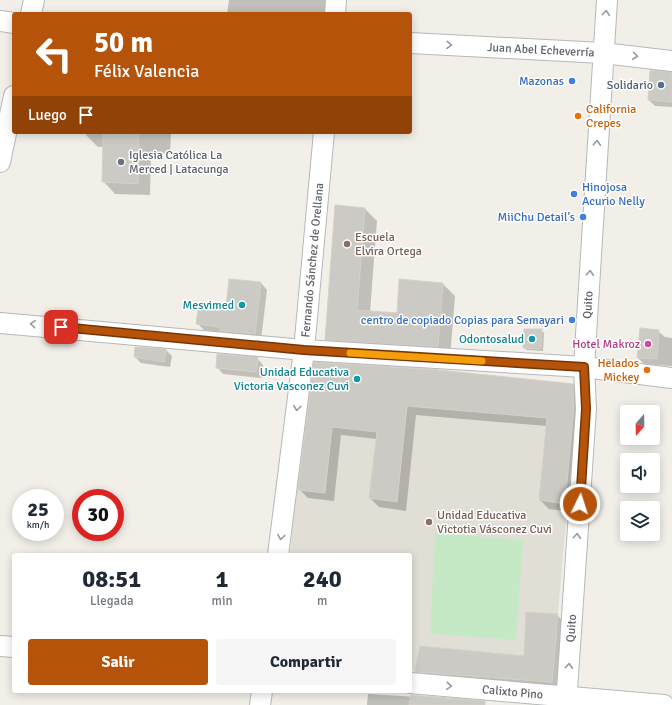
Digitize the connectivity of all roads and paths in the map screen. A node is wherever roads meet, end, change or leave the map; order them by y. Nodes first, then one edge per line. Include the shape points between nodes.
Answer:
1 (34, 0) edge
2 (336, 0) edge
3 (607, 0) edge
4 (31, 12) edge
5 (335, 12) edge
6 (0, 21) edge
7 (12, 23) edge
8 (412, 43) edge
9 (603, 52) junction
10 (672, 61) edge
11 (12, 105) edge
12 (324, 134) edge
13 (0, 162) edge
14 (0, 323) edge
15 (304, 350) junction
16 (584, 367) junction
17 (672, 378) edge
18 (278, 553) edge
19 (0, 646) edge
20 (12, 647) edge
21 (412, 683) edge
22 (262, 693) edge
23 (566, 700) edge
24 (260, 705) edge
25 (664, 705) edge

1 - 4 street
2 - 5 street
9 -> 3 street, Quito
6 - 7 street
8 -> 9 street, Juan Abel Echeverría
9 -> 10 street, Juan Abel Echeverría
16 -> 9 street, Quito
11 - 13 street
12 - 15 street, Fernando Sánchez de Orellana
15 -> 14 street
15 - 16 street
15 -> 18 street, Fernando Sánchez de Orellana
16 - 17 street
23 -> 16 street, Quito via 586,409
19 - 20 street
21 -> 23 street, Calixto Pino
22 - 24 street
23 - 25 street, Calixto Pino

